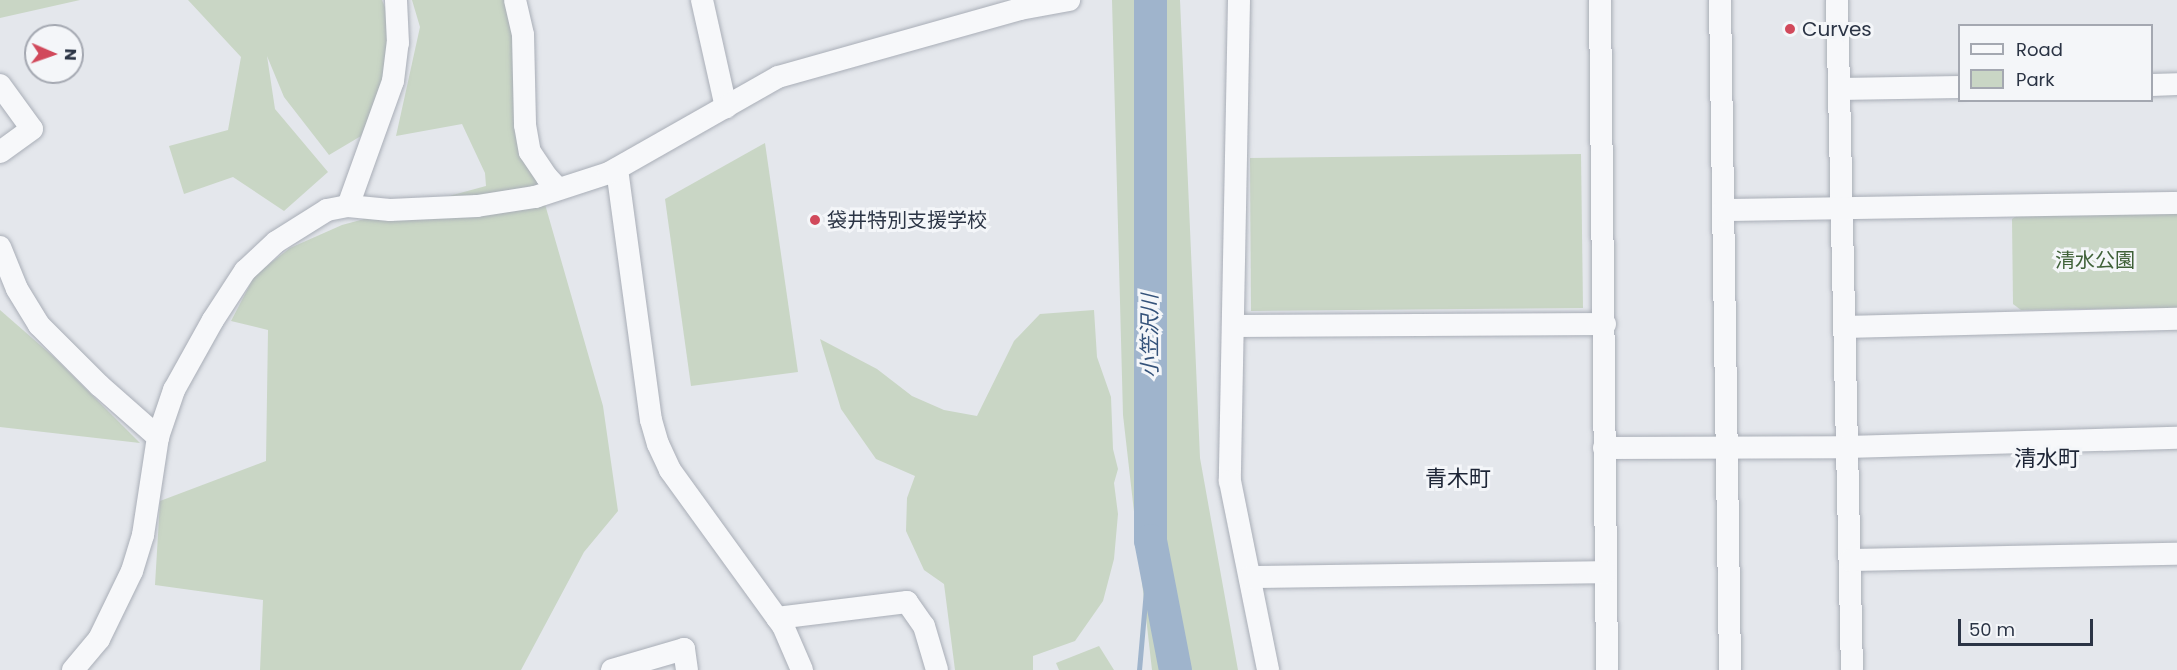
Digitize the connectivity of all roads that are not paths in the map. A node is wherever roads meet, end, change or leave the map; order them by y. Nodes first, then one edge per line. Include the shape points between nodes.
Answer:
1 (396, 0) edge
2 (515, 0) edge
3 (702, 0) edge
4 (1069, 0) edge
5 (1239, 0) edge
6 (1600, 0) edge
7 (1720, 0) edge
8 (1837, 0) edge
9 (0, 84) edge
10 (2177, 84) edge
11 (2153, 85) edge
12 (1958, 87) edge
13 (1839, 89) junction
14 (726, 107) junction
15 (0, 152) edge
16 (617, 169) junction
17 (558, 189) junction
18 (2177, 203) edge
19 (348, 206) junction
20 (1842, 207) junction
21 (1724, 210) junction
22 (0, 247) edge
23 (2177, 319) edge
24 (1605, 324) junction
25 (1233, 326) junction
26 (1845, 327) junction
27 (158, 437) junction
28 (2177, 438) edge
29 (1847, 447) junction
30 (1604, 448) junction
31 (1725, 448) junction
32 (2177, 554) edge
33 (1850, 560) junction
34 (1605, 572) junction
35 (1250, 576) junction
36 (777, 618) junction
37 (73, 670) edge
38 (612, 670) edge
39 (687, 670) edge
40 (802, 670) edge
41 (937, 670) edge
42 (1268, 670) edge
43 (1607, 670) edge
44 (1731, 670) edge
45 (1852, 670) edge

1 - 19 street via 398,43 393,81
2 - 17 street via 523,35 525,124 530,152
3 - 14 street
4 - 14 street via 1020,9 820,63 778,77
5 - 25 street
6 - 24 street
7 - 21 street
8 - 13 street
9 - 15 street via 32,129
10 - 11 street
12 - 13 street
13 - 20 street
14 - 16 street
16 - 17 street
16 - 36 street via 651,420 658,444 670,470
17 - 19 street via 535,197 477,206 390,210
18 - 20 street
19 - 27 street via 327,210 276,242 244,271 174,390
20 - 21 street
20 - 26 street
21 - 31 street
22 - 27 street via 17,289 39,325
23 - 26 street
24 - 25 street
24 - 30 street
25 - 35 street via 1230,481
26 - 29 street
27 - 37 street via 143,535 132,572 99,639
28 - 29 street
29 - 31 street
29 - 33 street
30 - 31 street
30 - 34 street
31 - 44 street
32 - 33 street
33 - 45 street
34 - 35 street
34 - 43 street
35 - 42 street
36 - 40 street
36 - 41 street via 906,602 924,626
38 - 39 street via 684,649

